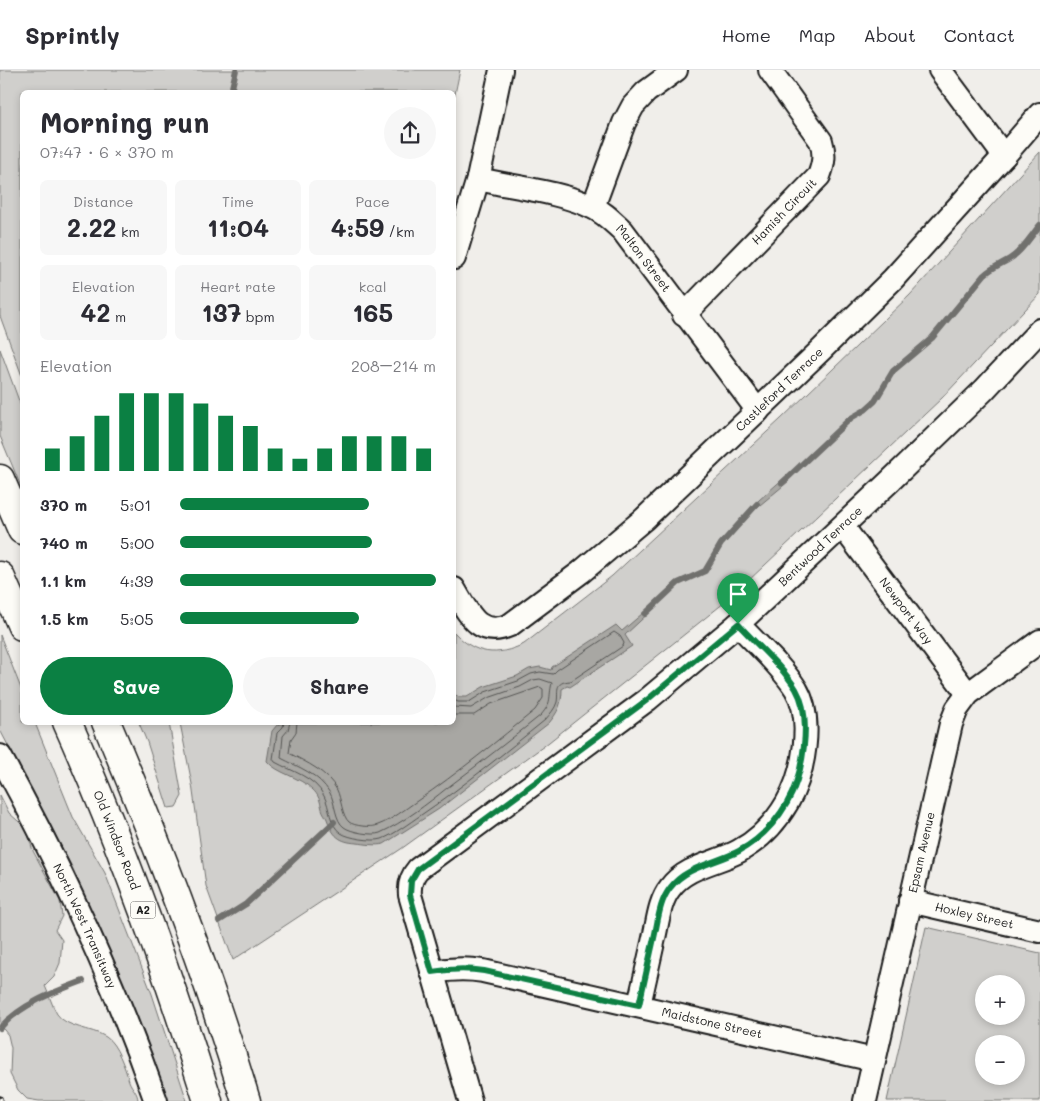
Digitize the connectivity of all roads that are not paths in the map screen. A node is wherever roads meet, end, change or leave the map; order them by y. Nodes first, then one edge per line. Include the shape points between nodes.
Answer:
1 (501, 70) edge
2 (676, 70) edge
3 (770, 70) edge
4 (940, 70) edge
5 (1040, 114) edge
6 (1004, 156) junction
7 (478, 179) junction
8 (593, 207) junction
9 (456, 251) edge
10 (684, 315) junction
11 (1040, 330) edge
12 (758, 411) junction
13 (0, 479) edge
14 (20, 525) edge
15 (843, 527) junction
16 (0, 576) edge
17 (456, 592) edge
18 (20, 621) edge
19 (738, 624) junction
20 (1040, 641) edge
21 (968, 694) junction
22 (68, 725) edge
23 (107, 725) edge
24 (0, 756) edge
25 (910, 901) junction
26 (1040, 931) edge
27 (432, 972) junction
28 (639, 1005) junction
29 (874, 1060) junction
30 (156, 1101) edge
31 (208, 1101) edge
32 (246, 1101) edge
33 (470, 1101) edge
34 (865, 1101) edge

1 - 7 street
2 - 8 street via 633,106
3 - 10 street, Hamish Circuit via 821,140 825,153 823,165 818,176
4 - 6 street
5 - 6 street, Castleford Terrace
6 - 12 street, Castleford Terrace via 893,278
7 - 8 street, Malton Street via 569,198
7 - 9 street
8 - 10 street, Malton Street via 623,231
10 - 12 street, Malton Street
11 - 15 street, Bentwood Terrace via 984,390
12 - 17 street, Castleford Terrace via 644,519 510,625 501,629 482,626 474,621
13 - 14 highway
15 - 19 street, Bentwood Terrace
15 - 21 street, Newport Way
16 - 18 highway
19 - 27 street, Bentwood Terrace via 647,700 418,869 411,881 410,895
19 - 28 street via 796,690 806,729 799,768 788,801 768,829 740,851 687,873 669,889 661,907
20 - 21 street, Epsam Avenue
21 - 25 street, Epsam Avenue via 951,724
22 - 31 highway, Old Windsor Road / A2 via 145,916
23 - 32 highway via 196,951
24 - 30 street, North West Transitway via 85,924
25 - 26 street, Hoxley Street
25 - 29 street, Epsam Avenue
27 - 28 street, Maidstone Street via 466,968
27 - 33 street, Bentwood Terrace
28 - 29 street, Maidstone Street
29 - 34 street, Epsam Avenue

